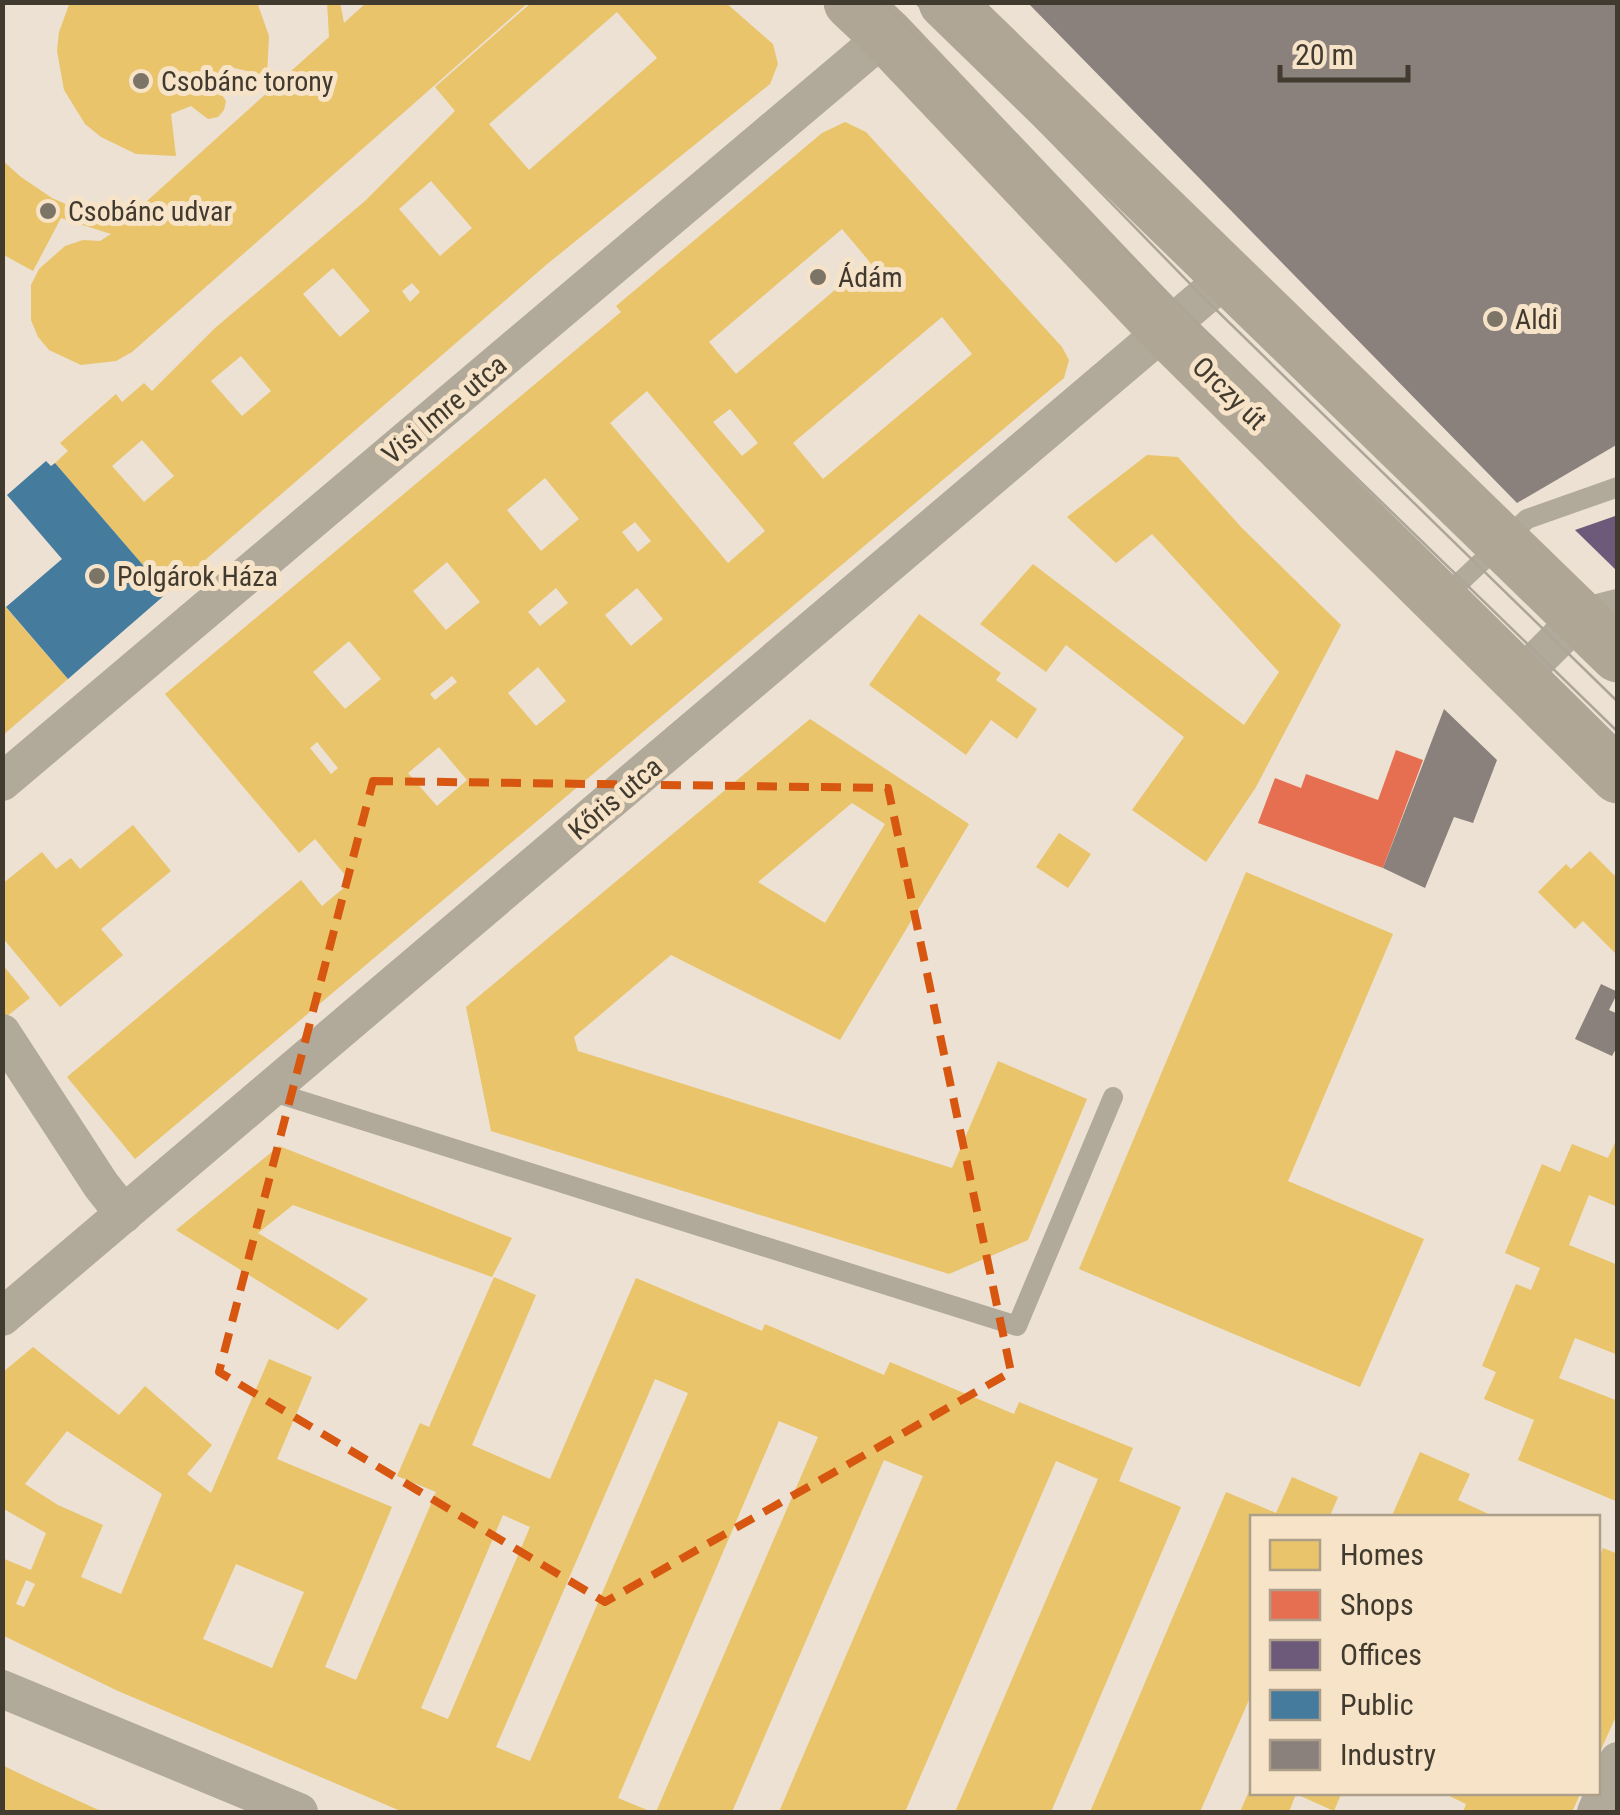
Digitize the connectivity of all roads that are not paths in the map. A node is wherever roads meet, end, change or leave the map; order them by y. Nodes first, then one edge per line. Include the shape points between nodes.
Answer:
1 (946, 2) edge
2 (868, 19) edge
3 (1226, 276) junction
4 (1166, 330) junction
5 (1618, 487) edge
6 (1503, 541) junction
7 (1442, 600) junction
8 (1605, 627) edge
9 (1519, 678) junction
10 (1618, 776) edge
11 (2, 782) edge
12 (2, 1033) edge
13 (270, 1091) junction
14 (1113, 1097) dead end
15 (124, 1214) junction
16 (2, 1317) edge
17 (2, 1689) edge
18 (1618, 1762) edge
19 (230, 1800) edge
20 (298, 1812) edge
21 (1596, 1812) edge

1 - 3 street
2 - 4 street, Orczy út
2 - 11 street, Visi Imre utca
3 - 4 street, Kőris utca
3 - 6 street
4 - 7 street, Orczy út
4 - 13 street, Kőris utca
5 - 6 lane via 1527,519
6 - 7 lane
6 - 8 street
7 - 9 street, Orczy út
8 - 9 street
9 - 10 street, Orczy út
12 - 15 street
13 - 14 lane via 1017,1326
13 - 15 street, Kőris utca
15 - 16 street, Kőris utca
17 - 19 street
18 - 21 street
19 - 20 street

